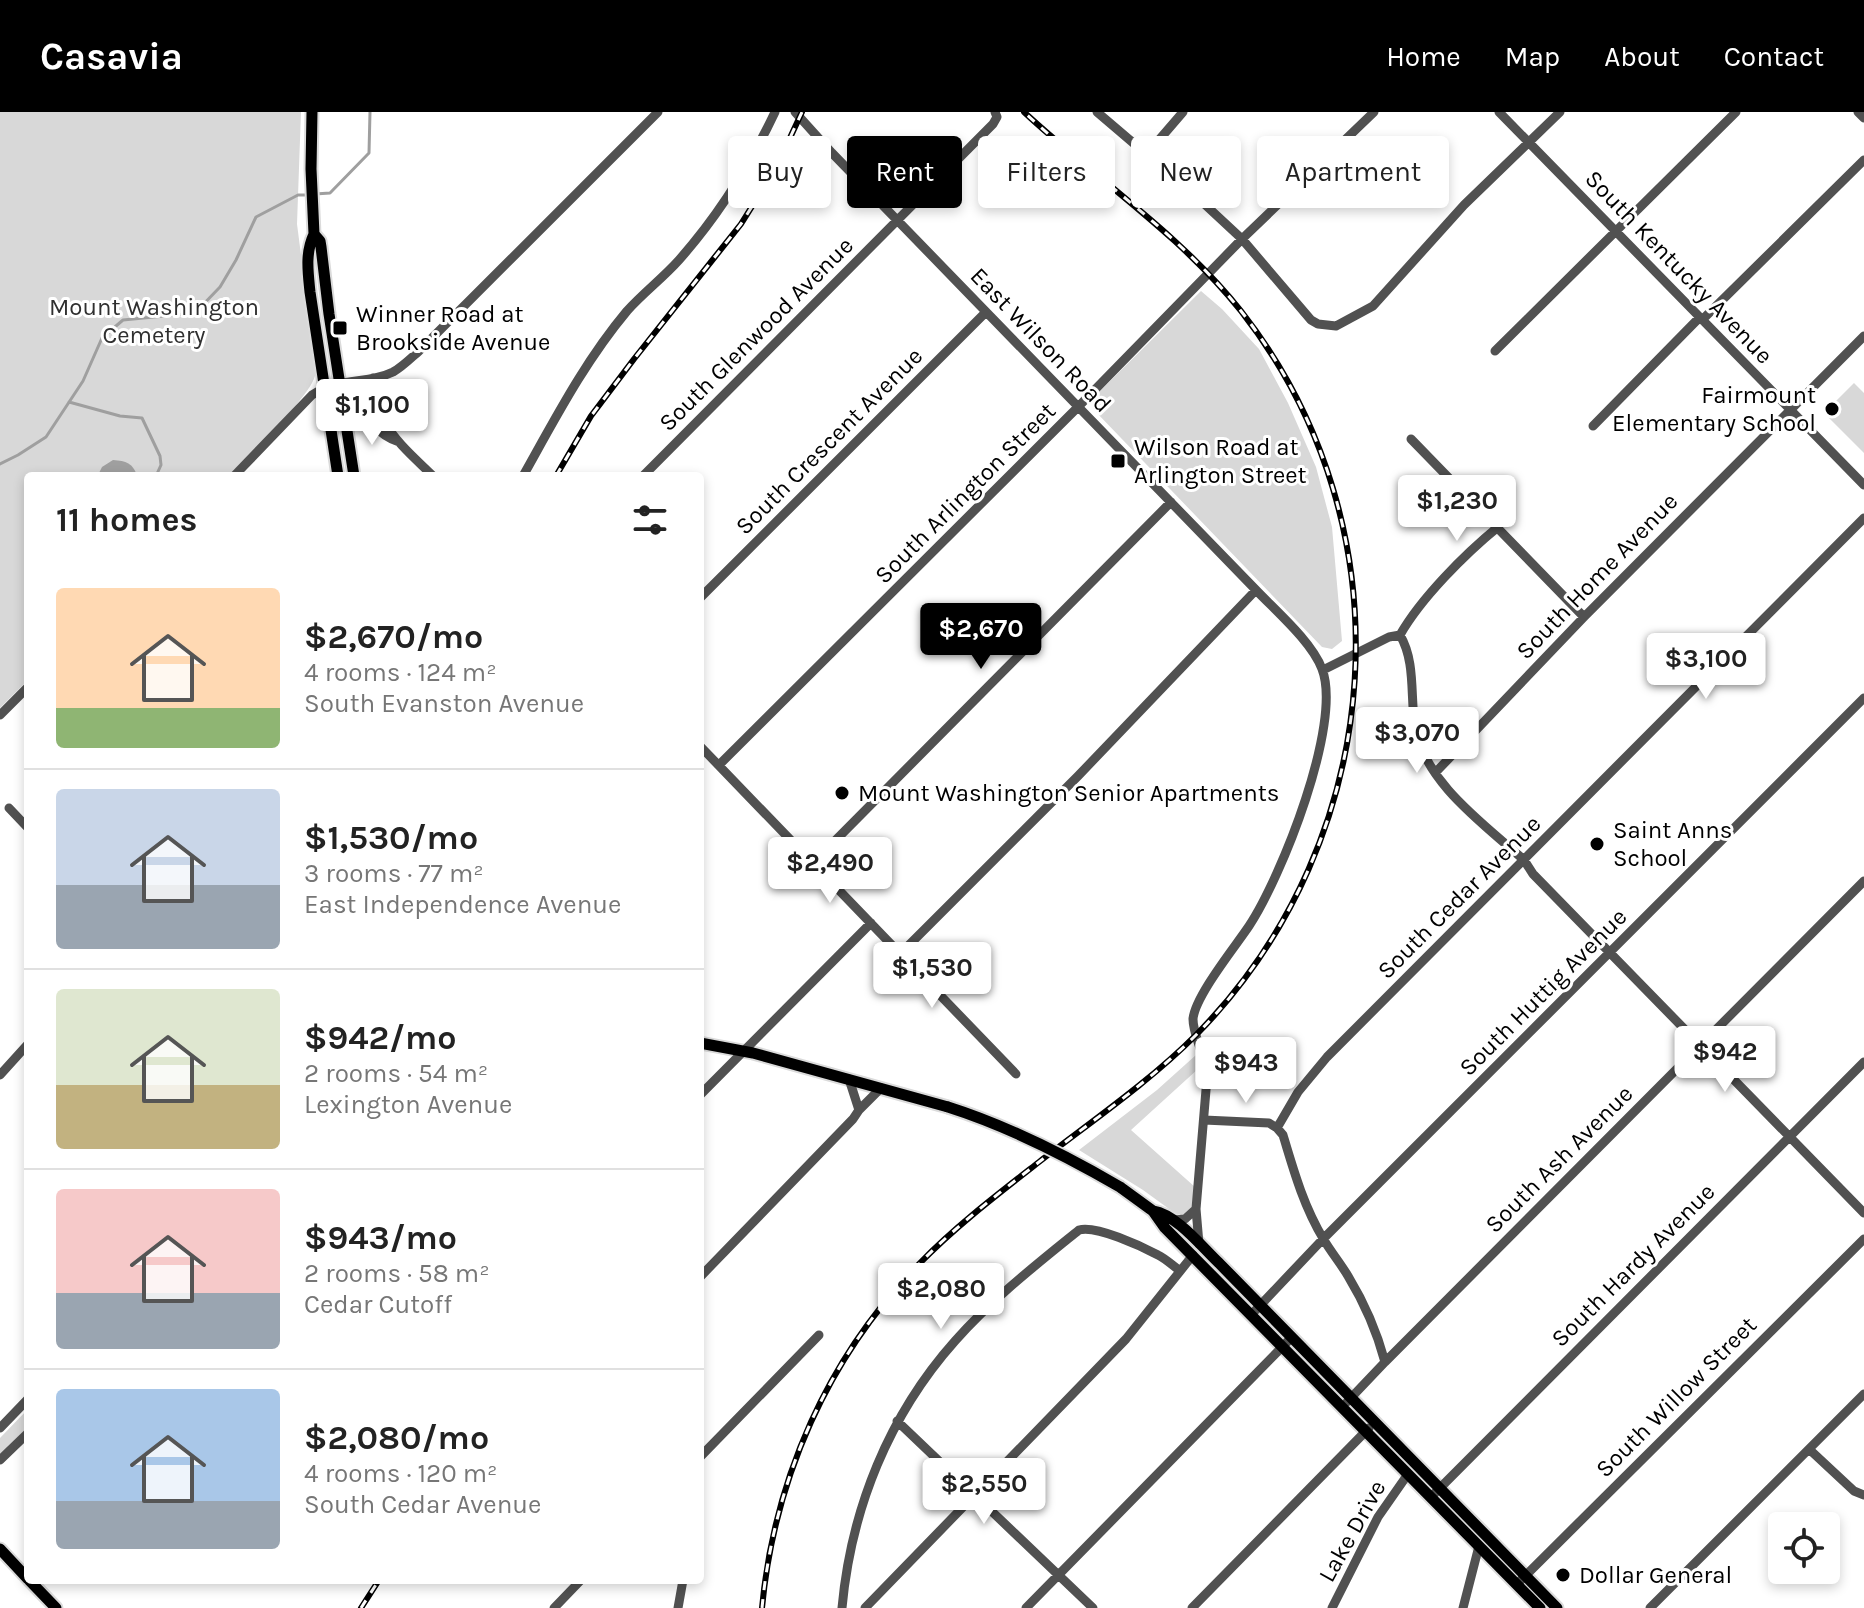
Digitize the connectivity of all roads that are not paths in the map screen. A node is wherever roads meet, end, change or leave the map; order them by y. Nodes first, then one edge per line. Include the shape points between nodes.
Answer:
1 (312, 112) edge
2 (658, 112) edge
3 (775, 112) edge
4 (795, 112) edge
5 (1097, 112) edge
6 (1183, 112) edge
7 (1374, 112) edge
8 (1499, 112) edge
9 (1560, 112) edge
10 (1736, 112) edge
11 (1858, 112) edge
12 (996, 114) edge
13 (1864, 118) edge
14 (1162, 136) edge
15 (1131, 142) edge
16 (1529, 142) junction
17 (1864, 160) edge
18 (1209, 208) edge
19 (898, 221) junction
20 (1617, 232) junction
21 (314, 234) junction
22 (1242, 239) junction
23 (986, 312) junction
24 (1701, 318) junction
25 (1864, 336) edge
26 (1495, 351) dead end
27 (373, 378) junction
28 (340, 382) junction
29 (325, 387) junction
30 (1078, 407) junction
31 (1790, 409) junction
32 (367, 417) junction
33 (347, 425) junction
34 (1593, 426) dead end
35 (1411, 439) dead end
36 (399, 442) junction
37 (238, 472) edge
38 (337, 472) edge
39 (353, 472) edge
40 (429, 472) edge
41 (525, 472) edge
42 (647, 472) edge
43 (1864, 485) edge
44 (1171, 502) junction
45 (1864, 518) edge
46 (1498, 527) junction
47 (1256, 590) junction
48 (704, 594) edge
49 (1584, 617) junction
50 (1400, 635) junction
51 (1323, 670) junction
52 (24, 691) edge
53 (1864, 698) edge
54 (0, 715) edge
55 (704, 750) edge
56 (719, 765) junction
57 (1435, 773) junction
58 (9, 808) dead end
59 (24, 824) edge
60 (1524, 860) junction
61 (813, 863) junction
62 (1864, 881) edge
63 (871, 923) junction
64 (901, 953) junction
65 (1610, 953) junction
66 (704, 1044) edge
67 (1700, 1046) junction
68 (24, 1048) edge
69 (743, 1051) junction
70 (1864, 1062) edge
71 (1016, 1074) dead end
72 (0, 1075) edge
73 (849, 1079) junction
74 (881, 1088) junction
75 (704, 1091) edge
76 (859, 1110) junction
77 (1204, 1120) junction
78 (1277, 1128) junction
79 (1790, 1136) junction
80 (1196, 1209) junction
81 (1153, 1211) junction
82 (1864, 1213) edge
83 (1174, 1220) junction
84 (1323, 1239) junction
85 (1864, 1239) edge
86 (1199, 1244) junction
87 (1193, 1255) junction
88 (1179, 1270) junction
89 (704, 1273) edge
90 (1260, 1306) junction
91 (1251, 1315) junction
92 (819, 1335) dead end
93 (1292, 1337) junction
94 (1283, 1347) junction
95 (1385, 1362) junction
96 (1864, 1394) edge
97 (1351, 1398) junction
98 (24, 1403) edge
99 (1342, 1408) junction
100 (897, 1421) junction
101 (1370, 1427) junction
102 (0, 1428) edge
103 (24, 1437) edge
104 (1810, 1450) junction
105 (704, 1453) edge
106 (1399, 1456) junction
107 (0, 1460) edge
108 (1408, 1474) junction
109 (1440, 1488) junction
110 (974, 1494) junction
111 (1864, 1495) edge
112 (1431, 1497) junction
113 (1480, 1528) junction
114 (1475, 1542) junction
115 (0, 1549) edge
116 (24, 1574) edge
117 (1059, 1575) junction
118 (1526, 1575) junction
119 (34, 1584) edge
120 (577, 1584) edge
121 (682, 1584) edge
122 (1517, 1584) junction
123 (56, 1608) edge
124 (554, 1608) edge
125 (678, 1608) edge
126 (842, 1608) edge
127 (865, 1608) edge
128 (1026, 1608) edge
129 (1093, 1608) edge
130 (1192, 1608) edge
131 (1332, 1608) edge
132 (1463, 1608) edge
133 (1540, 1608) edge
134 (1557, 1608) edge
135 (1650, 1608) edge

1 - 21 main road
2 - 27 street via 419,351 394,372
3 - 41 street via 714,216 628,310 583,369
4 - 19 street, East Wilson Road
5 - 15 street
6 - 14 street
7 - 22 street, South Arlington Street
8 - 16 street, South Kentucky Avenue
9 - 16 street
10 - 20 street
11 - 13 street
12 - 19 street, South Glenwood Avenue via 993,124
16 - 20 street, South Kentucky Avenue
16 - 22 street via 1373,306 1336,326 1314,322
17 - 24 street
18 - 22 street
19 - 23 street, East Wilson Road
19 - 42 street, South Glenwood Avenue
20 - 24 street, South Kentucky Avenue
20 - 26 street
21 - 28 main road via 320,241
21 - 29 main road via 307,261
22 - 30 street, South Arlington Street
23 - 30 street, East Wilson Road
23 - 48 street, South Crescent Avenue
24 - 31 street, South Kentucky Avenue
24 - 34 street
25 - 31 street, South Home Avenue
27 - 28 street
27 - 36 street via 385,422
28 - 29 street
28 - 32 street
28 - 33 main road
29 - 37 street
29 - 38 main road
30 - 44 street, East Wilson Road
30 - 56 street, South Arlington Street
31 - 43 street, South Kentucky Avenue
31 - 49 street, South Home Avenue
32 - 33 main road
32 - 36 street via 383,435
33 - 39 main road
35 - 46 street
36 - 40 street
44 - 47 street, East Wilson Road
44 - 61 street
45 - 60 street, South Cedar Avenue
46 - 49 street
46 - 50 street via 1440,583
47 - 51 street, East Wilson Road via 1308,645
47 - 64 street
49 - 57 street, South Home Avenue
50 - 51 street
50 - 57 street via 1409,658 1415,728
51 - 77 street, East Wilson Road via 1327,707 1300,817 1253,919 1195,1012 1207,1078
52 - 54 street
53 - 65 street, South Huttig Avenue
55 - 56 street
56 - 61 street
57 - 60 street
58 - 59 street
60 - 65 street
60 - 78 street, South Cedar Avenue via 1327,1057
61 - 63 street
62 - 67 street, South Ash Avenue
63 - 64 street
63 - 69 street
64 - 71 street
65 - 67 street
65 - 84 street, South Huttig Avenue
66 - 69 main road
67 - 79 street
67 - 95 street, South Ash Avenue
68 - 72 street
69 - 73 main road
69 - 75 street
70 - 79 street, South Hardy Avenue
73 - 74 main road
73 - 76 street
74 - 76 street
74 - 81 main road, bridge via 992,1122 1041,1144
76 - 89 street
77 - 78 street via 1261,1122
77 - 80 street, East Wilson Road
78 - 84 street
79 - 82 street
79 - 109 street, South Hardy Avenue
80 - 83 street via 1185,1219
80 - 86 street, East Wilson Road
81 - 83 main road
81 - 87 main road
83 - 86 main road
84 - 90 street, South Huttig Avenue
84 - 95 street via 1364,1305
85 - 118 street, South Willow Street
86 - 90 main road
87 - 88 street
87 - 91 main road
88 - 100 street via 1161,1256 1096,1229 1079,1230 956,1339
88 - 110 street via 1126,1339
90 - 91 street, South Huttig Avenue
90 - 93 main road
91 - 94 main road
92 - 105 street
93 - 94 street
93 - 97 main road
94 - 99 main road
94 - 117 street
95 - 97 street, South Ash Avenue
96 - 104 street
97 - 99 street, South Ash Avenue
97 - 101 main road
98 - 102 street
99 - 101 main road
100 - 110 street
100 - 126 street via 857,1521
101 - 106 main road
101 - 130 street
103 - 107 street
104 - 111 street
104 - 135 street
106 - 108 main road
106 - 109 main road
108 - 112 main road
108 - 131 street, Lake Drive via 1378,1517
109 - 112 street, South Hardy Avenue
109 - 113 main road
110 - 117 street
110 - 127 street
112 - 114 main road
113 - 114 main road
113 - 118 main road
114 - 122 main road
114 - 132 street
115 - 116 main road
117 - 128 street
117 - 129 street
118 - 122 street, South Willow Street
118 - 134 main road
119 - 123 main road
120 - 124 street
121 - 125 street
122 - 133 main road

